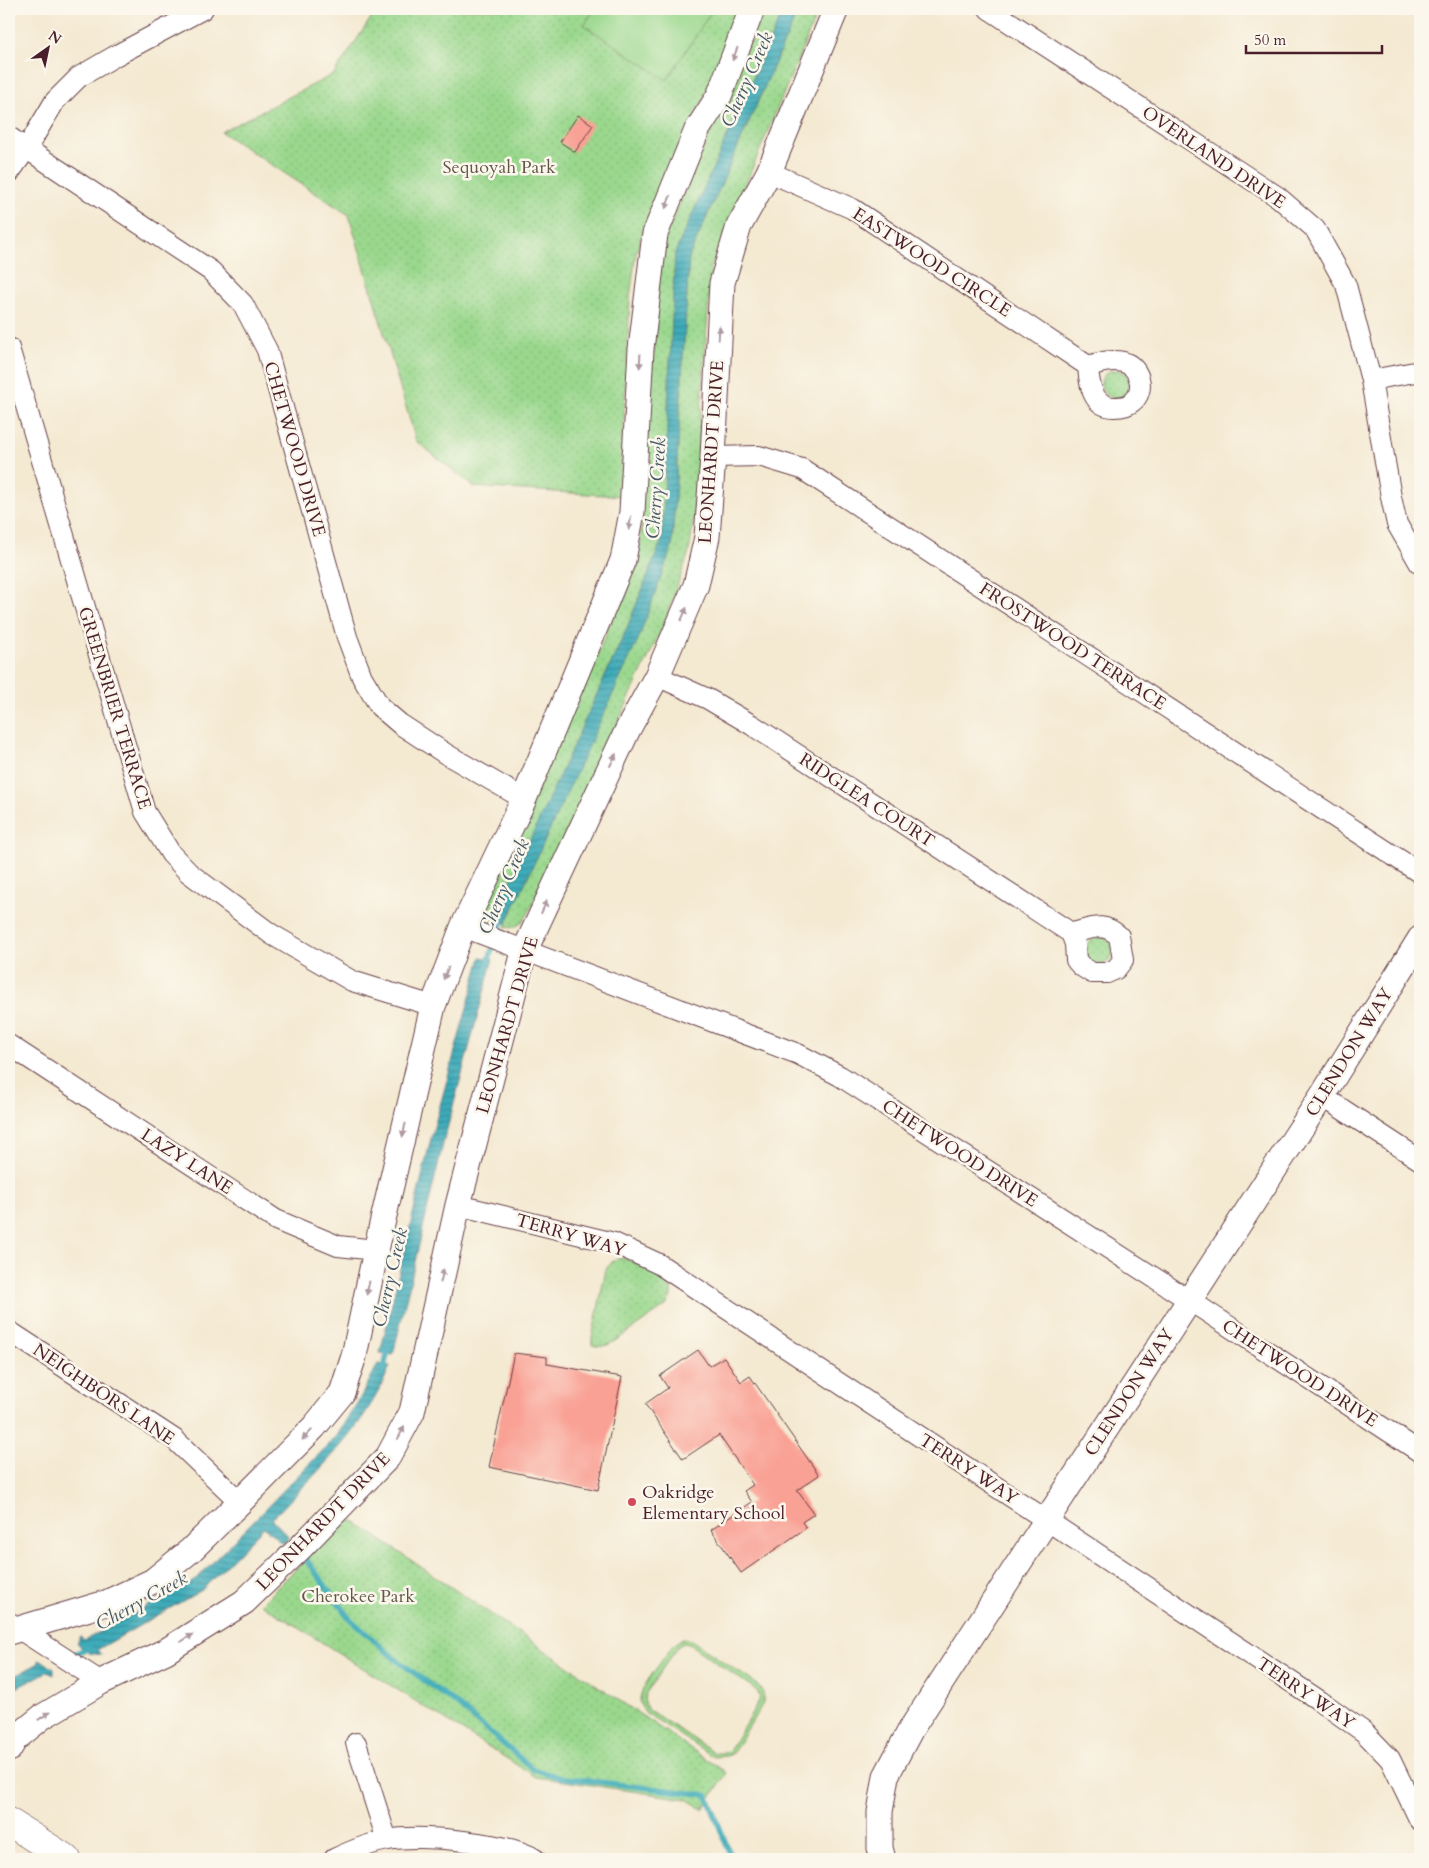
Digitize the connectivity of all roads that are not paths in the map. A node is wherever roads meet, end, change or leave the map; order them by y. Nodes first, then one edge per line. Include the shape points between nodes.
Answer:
1 (203, 9) edge
2 (752, 9) edge
3 (836, 9) edge
4 (989, 9) edge
5 (9, 137) edge
6 (27, 148) junction
7 (768, 172) junction
8 (9, 173) edge
9 (9, 348) edge
10 (1088, 366) dead end
11 (1420, 372) edge
12 (1371, 380) junction
13 (713, 457) junction
14 (1420, 564) edge
15 (657, 676) junction
16 (524, 799) junction
17 (1420, 873) edge
18 (473, 931) junction
19 (1072, 933) dead end
20 (1420, 939) edge
21 (514, 948) junction
22 (433, 1006) junction
23 (9, 1045) edge
24 (1322, 1096) junction
25 (1420, 1160) edge
26 (458, 1205) junction
27 (376, 1250) junction
28 (1189, 1300) junction
29 (9, 1331) edge
30 (1420, 1452) edge
31 (240, 1502) junction
32 (1045, 1520) junction
33 (12, 1627) edge
34 (101, 1682) junction
35 (356, 1743) dead end
36 (9, 1748) edge
37 (1420, 1821) edge
38 (9, 1822) edge
39 (387, 1840) junction
40 (67, 1859) edge
41 (334, 1859) edge
42 (535, 1859) edge
43 (884, 1859) edge

1 - 6 street via 79,76 55,101
2 -> 16 street via 719,96 697,130 655,234 641,349 632,512 623,560
3 - 7 street, LEONHARDT DRIVE
4 - 12 street, OVERLAND DRIVE via 1278,197 1315,229 1346,285
5 - 6 street, CHETWOOD DRIVE
6 - 8 street
6 - 16 street, CHETWOOD DRIVE via 212,270 243,304 267,350 347,637 362,677 380,706 400,724
7 - 10 street, EASTWOOD CIRCLE via 854,209
13 -> 7 street, LEONHARDT DRIVE via 722,283 738,226
9 - 22 street, GREENBRIER TERRACE via 145,812 170,854 188,873 271,934 352,981
11 - 12 street
12 - 14 street, OVERLAND DRIVE via 1397,524
15 -> 13 street, LEONHARDT DRIVE via 696,585 707,537
13 - 17 street, FROSTWOOD TERRACE via 759,456 802,469
15 - 19 street, RIDGLEA COURT via 708,699 752,725
21 -> 15 street, LEONHARDT DRIVE
16 - 18 street
18 - 21 street, CHETWOOD DRIVE
18 -> 22 street
20 - 24 street, CLENDON WAY
21 - 26 street, LEONHARDT DRIVE
21 - 28 street, CHETWOOD DRIVE via 798,1054 840,1076
22 -> 27 street
23 - 27 street, LAZY LANE via 276,1220 338,1246
24 - 25 street
24 - 28 street, CLENDON WAY
26 - 32 street, TERRY WAY via 614,1243 659,1264
34 -> 26 street, LEONHARDT DRIVE via 166,1651 244,1602 388,1457 412,1412
27 -> 31 street via 354,1356 342,1393 314,1427
28 - 30 street, CHETWOOD DRIVE
28 - 32 street, CLENDON WAY
29 - 31 street, NEIGHBORS LANE via 174,1439
31 - 33 street via 191,1550 153,1581 106,1604
32 - 37 street, TERRY WAY via 1364,1732 1390,1759
32 - 43 street, CLENDON WAY via 911,1729 886,1776 880,1812 880,1848
33 - 34 street
36 -> 34 street, LEONHARDT DRIVE via 42,1717
35 - 39 street
38 - 40 main road
39 - 41 street
39 - 42 street via 464,1841 526,1853

